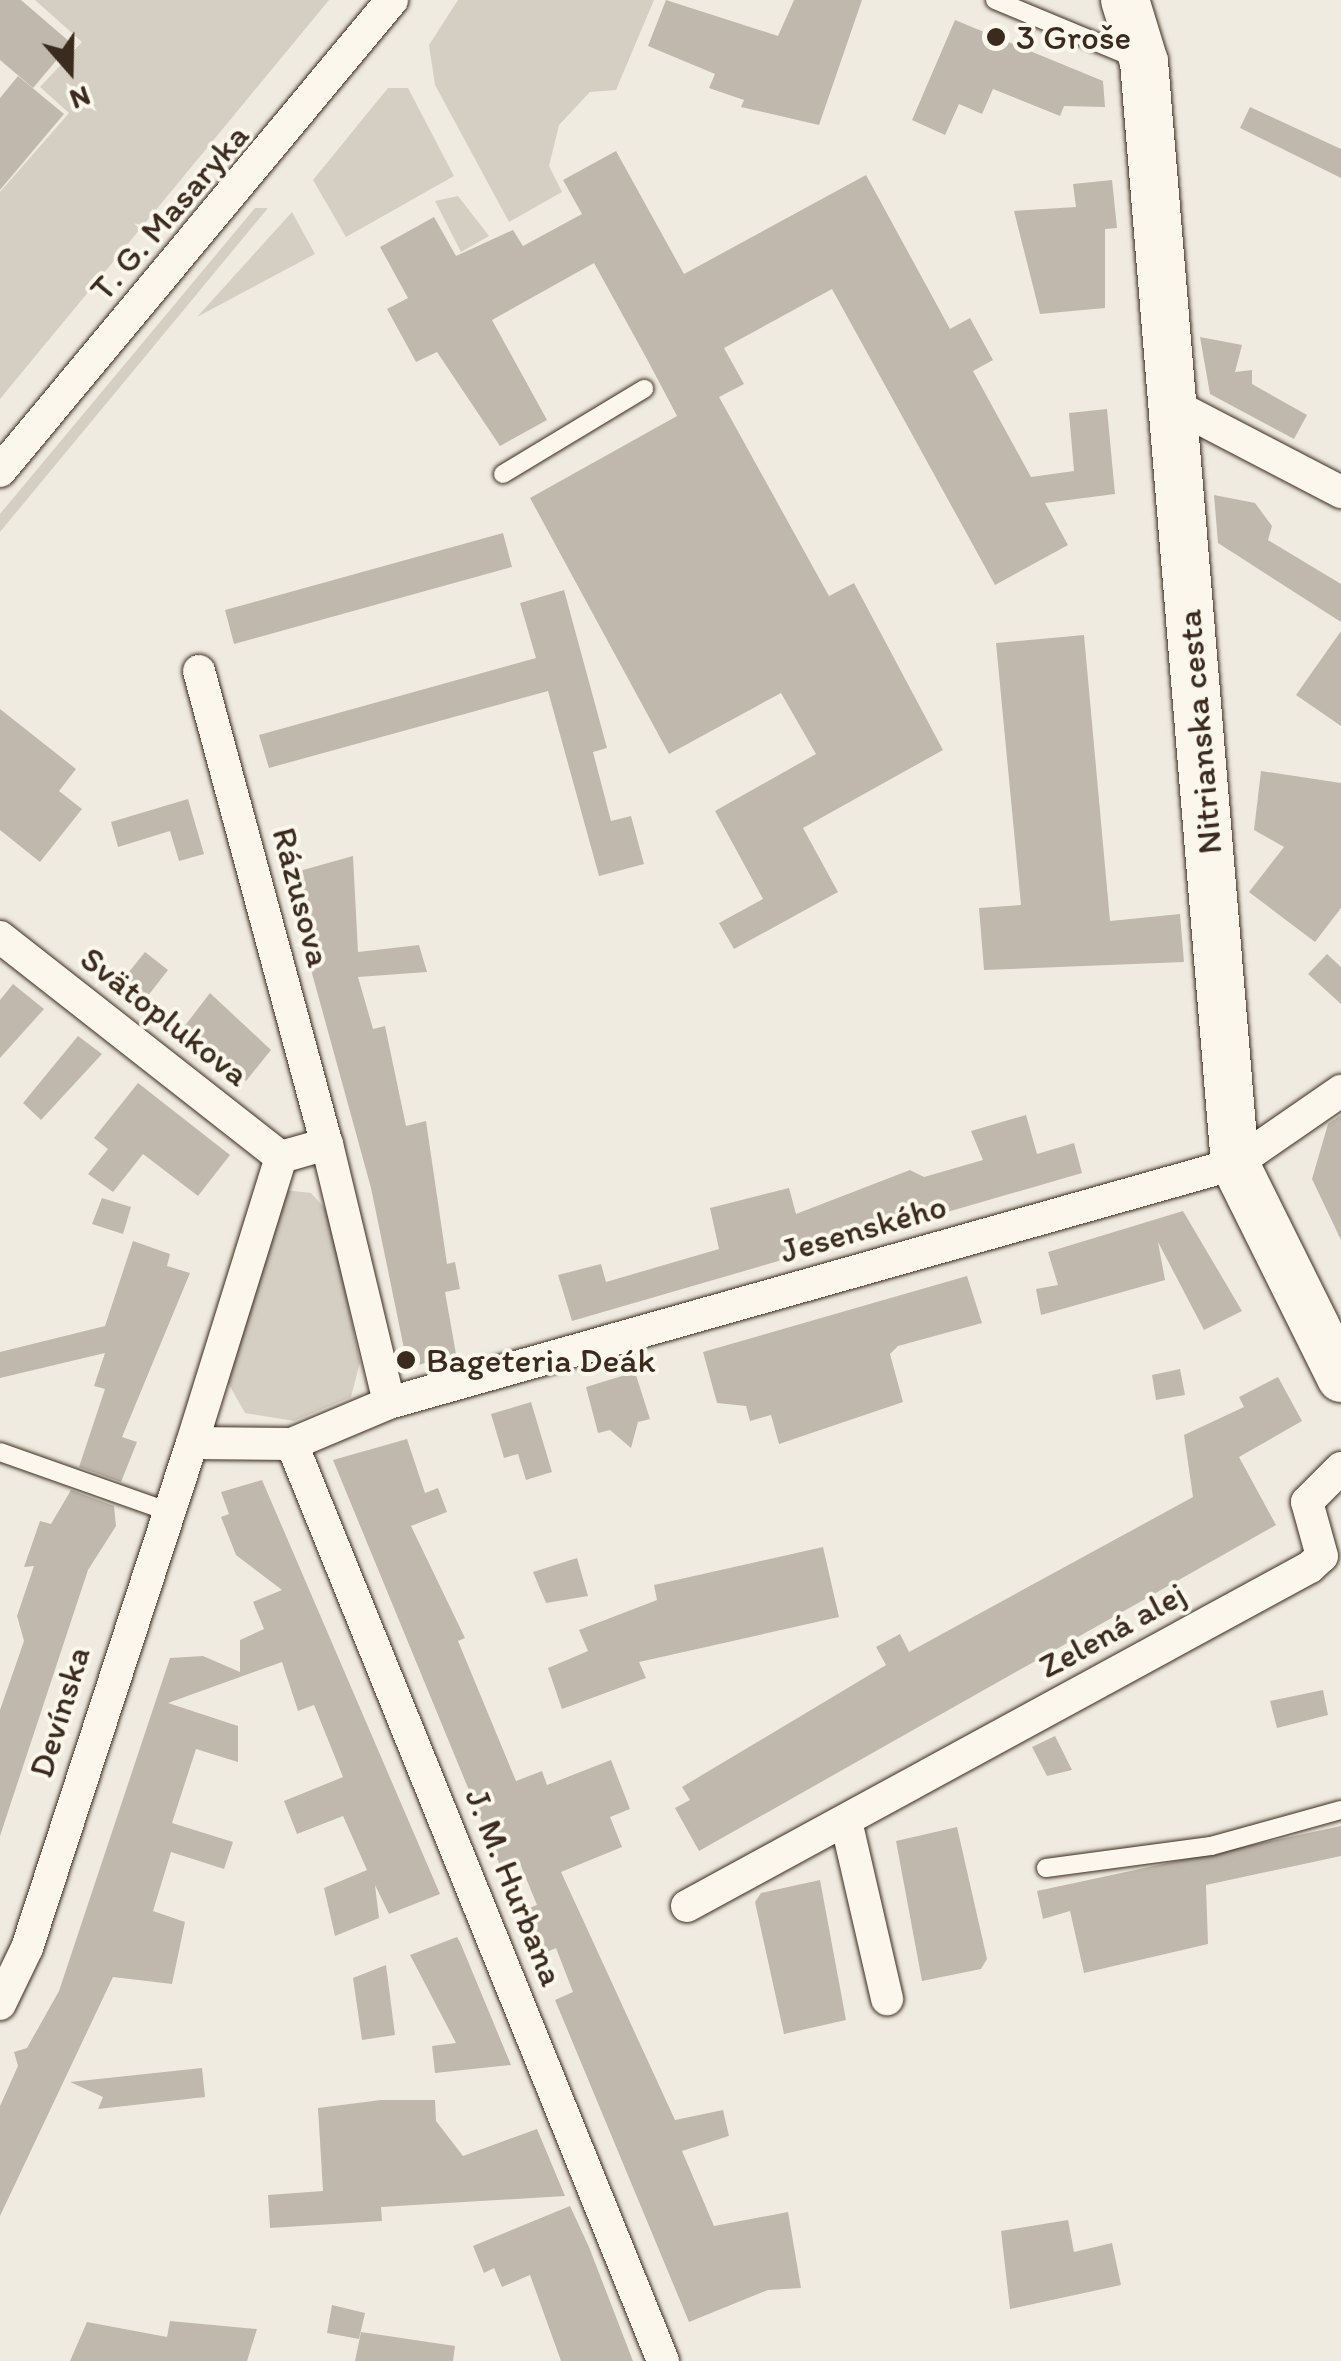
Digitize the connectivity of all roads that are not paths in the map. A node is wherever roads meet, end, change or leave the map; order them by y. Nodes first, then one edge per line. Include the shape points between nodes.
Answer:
1 (392, 0) edge
2 (994, 0) edge
3 (1125, 0) edge
4 (1144, 62) junction
5 (644, 389) dead end
6 (1172, 404) junction
7 (0, 471) edge
8 (503, 474) dead end
9 (1341, 492) edge
10 (200, 671) dead end
11 (0, 937) edge
12 (1341, 1091) edge
13 (327, 1144) junction
14 (281, 1158) junction
15 (1236, 1164) junction
16 (1341, 1378) edge
17 (388, 1403) junction
18 (192, 1443) junction
19 (292, 1444) junction
20 (0, 1452) edge
21 (1341, 1468) edge
22 (164, 1510) junction
23 (1341, 1810) edge
24 (846, 1821) junction
25 (1046, 1868) dead end
26 (687, 1906) dead end
27 (886, 1999) dead end
28 (0, 2004) edge
29 (663, 2361) edge

1 - 7 street, T. G. Masaryka
2 - 4 lane
3 - 4 main road, Nitrianska cesta
4 - 6 main road, Nitrianska cesta
5 - 8 lane
6 - 9 street
6 - 15 main road, Nitrianska cesta
10 - 13 street, Rázusova
11 - 14 street, Svätoplukova
12 - 15 street, Jesenského
13 - 14 street
13 - 17 street, Rázusova
14 - 18 street, Devínska
15 - 16 main road, Nitrianska cesta
15 - 17 street, Jesenského
17 - 19 street, Jesenského
18 - 19 street
18 - 22 street, Devínska
19 - 29 street, J. M. Hurbana
20 - 22 lane
21 - 24 street, Zelená alej via 1306,1502 1322,1556 1310,1568
22 - 28 street, Devínska via 27,1948
23 - 25 lane via 1211,1846
24 - 26 street, Zelená alej
24 - 27 street

